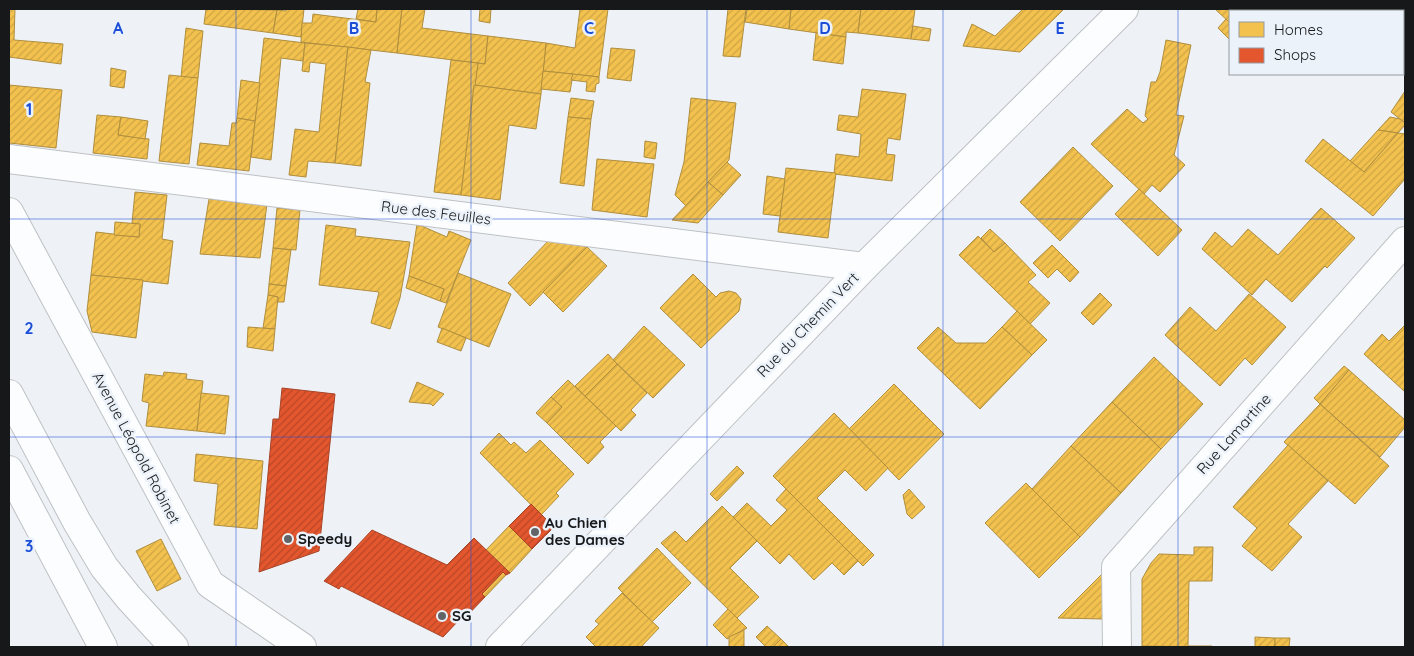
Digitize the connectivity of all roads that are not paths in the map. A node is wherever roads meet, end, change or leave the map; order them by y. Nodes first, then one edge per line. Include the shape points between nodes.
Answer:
1 (1124, 9) edge
2 (9, 159) edge
3 (9, 212) edge
4 (1405, 241) edge
5 (864, 267) junction
6 (9, 394) edge
7 (9, 470) edge
8 (86, 614) junction
9 (93, 647) edge
10 (104, 647) edge
11 (174, 647) edge
12 (302, 647) edge
13 (500, 647) edge
14 (1117, 647) edge

1 - 5 street, Rue du Chemin Vert
2 - 5 street, Rue des Feuilles
3 - 12 street, Avenue Léopold Robinet via 210,584
4 - 14 street, Rue Lamartine via 1116,567
5 - 13 street, Rue du Chemin Vert
6 - 11 street via 104,567
7 - 8 street
8 - 9 street
8 - 10 street

